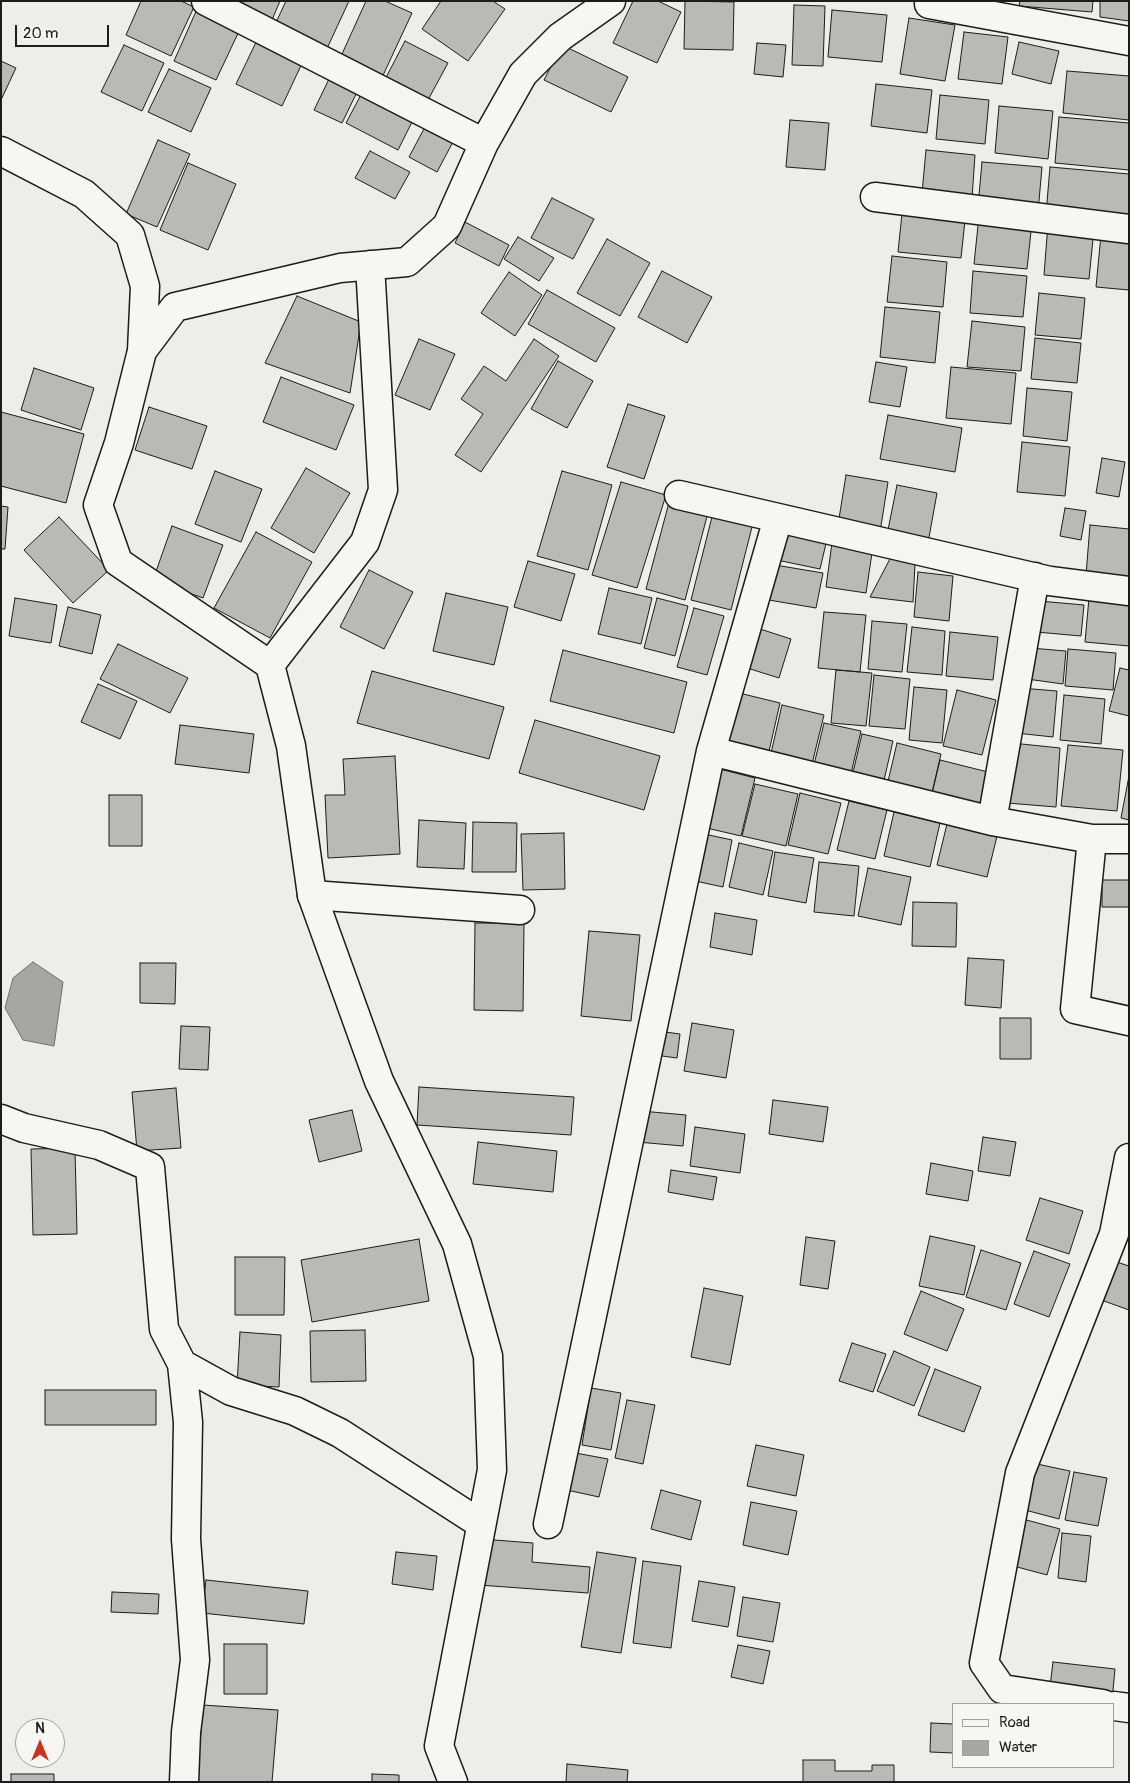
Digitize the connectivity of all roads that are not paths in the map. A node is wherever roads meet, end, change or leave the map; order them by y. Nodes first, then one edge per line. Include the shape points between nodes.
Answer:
1 (206, 1) edge
2 (611, 1) edge
3 (924, 2) edge
4 (1129, 41) edge
5 (484, 144) junction
6 (1, 151) edge
7 (875, 197) dead end
8 (1129, 229) edge
9 (370, 265) junction
10 (142, 351) junction
11 (679, 495) dead end
12 (778, 518) junction
13 (1035, 577) junction
14 (1129, 591) edge
15 (270, 665) junction
16 (711, 751) junction
17 (992, 822) junction
18 (1092, 839) junction
19 (1129, 839) edge
20 (312, 895) junction
21 (520, 910) dead end
22 (1129, 1021) edge
23 (1, 1119) edge
24 (1129, 1158) edge
25 (182, 1364) junction
26 (481, 1524) junction
27 (548, 1524) dead end
28 (1096, 1703) edge
29 (1115, 1706) edge
30 (1129, 1708) edge
31 (184, 1782) edge
32 (453, 1782) edge

1 - 5 street
2 - 5 street via 560,37 523,74
3 - 4 street
5 - 9 street via 447,226 407,262
6 - 10 street via 84,194 130,235 145,286
7 - 8 street
9 - 10 street via 340,268 175,307
9 - 15 street via 383,490 365,542
10 - 15 street via 119,443 98,505 118,562
11 - 12 street
12 - 13 street
12 - 16 street
13 - 14 street
13 - 17 street
15 - 20 street via 291,746
16 - 17 street
16 - 27 street
17 - 18 street
18 - 19 street
18 - 22 street via 1075,1009
20 - 21 street
20 - 26 street via 379,1081 458,1244 488,1356 492,1470
23 - 25 street via 24,1128 99,1145 150,1167 164,1329
24 - 28 street via 1114,1234 1020,1473 984,1663 1002,1689
25 - 26 street via 231,1391 295,1411 340,1433
25 - 31 street via 188,1422 186,1539 195,1660
26 - 32 street via 439,1746
29 - 30 street

